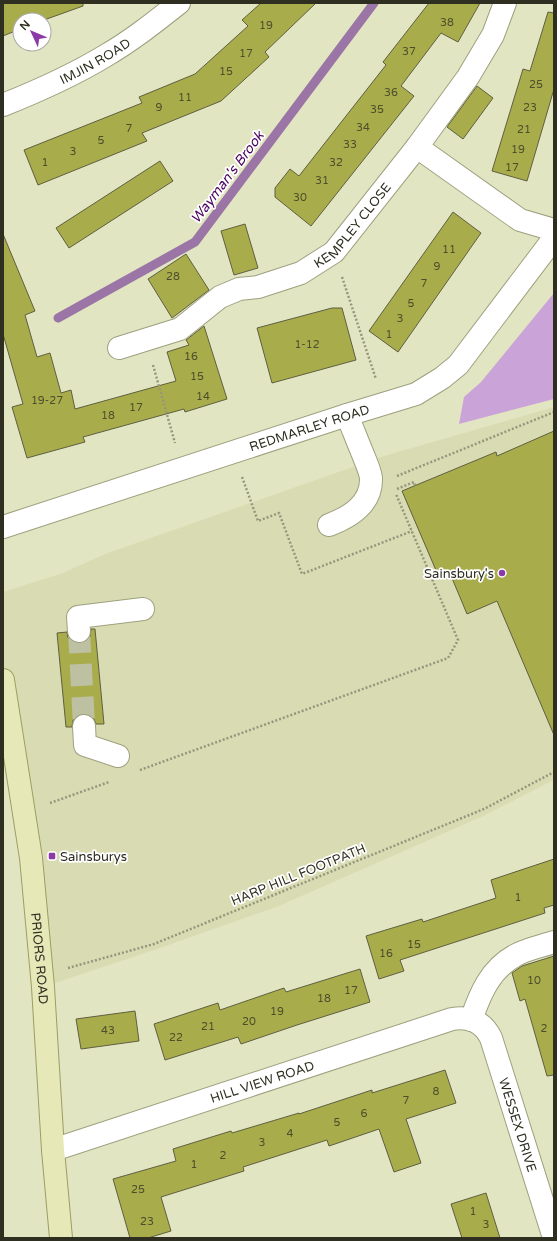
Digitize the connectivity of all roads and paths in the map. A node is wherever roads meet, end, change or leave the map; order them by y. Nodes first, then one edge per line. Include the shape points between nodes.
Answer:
1 (179, 3) edge
2 (505, 3) edge
3 (3, 105) edge
4 (417, 147) junction
5 (554, 230) edge
6 (554, 238) edge
7 (334, 252) junction
8 (146, 340) junction
9 (119, 348) dead end
10 (384, 403) junction
11 (554, 412) edge
12 (347, 415) junction
13 (182, 469) junction
14 (397, 476) dead end
15 (415, 486) dead end
16 (329, 525) dead end
17 (3, 527) edge
18 (143, 609) dead end
19 (79, 631) tunnel mouth
20 (3, 680) edge
21 (84, 726) tunnel mouth
22 (118, 756) dead end
23 (138, 771) dead end
24 (554, 772) edge
25 (109, 782) dead end
26 (24, 813) junction
27 (554, 942) edge
28 (42, 973) junction
29 (471, 1020) junction
30 (53, 1150) junction
31 (61, 1238) edge
32 (554, 1238) edge

1 - 3 street, IMJIN ROAD via 105,56 64,79
2 - 4 street, KEMPLEY CLOSE via 493,35 468,77
4 - 5 street via 520,220
4 - 7 street, KEMPLEY CLOSE
6 - 10 street, REDMARLEY ROAD via 458,365 416,394
7 - 8 street, KEMPLEY CLOSE via 301,273 258,287 239,289 220,297 180,329
7 - 10 path
8 - 9 street, KEMPLEY CLOSE
8 - 13 path
10 - 12 street, REDMARLEY ROAD
11 - 14 path
12 - 13 street, REDMARLEY ROAD
12 - 16 street via 368,467 371,477 370,489 358,510
13 - 17 street, REDMARLEY ROAD
15 - 23 path via 414,482 395,490 458,640 448,658
18 - 19 street via 78,617
20 - 26 main road, PRIORS ROAD
21 - 22 street via 85,745
24 - 28 path, HARP HILL FOOTPATH via 484,808 154,944
25 - 26 path
26 - 28 main road, PRIORS ROAD
27 - 29 street via 516,956 499,968 479,996
28 - 30 main road, PRIORS ROAD
29 - 30 street, HILL VIEW ROAD via 452,1019
29 - 32 street, WESSEX DRIVE via 483,1026 491,1038
30 - 31 main road, PRIORS ROAD

